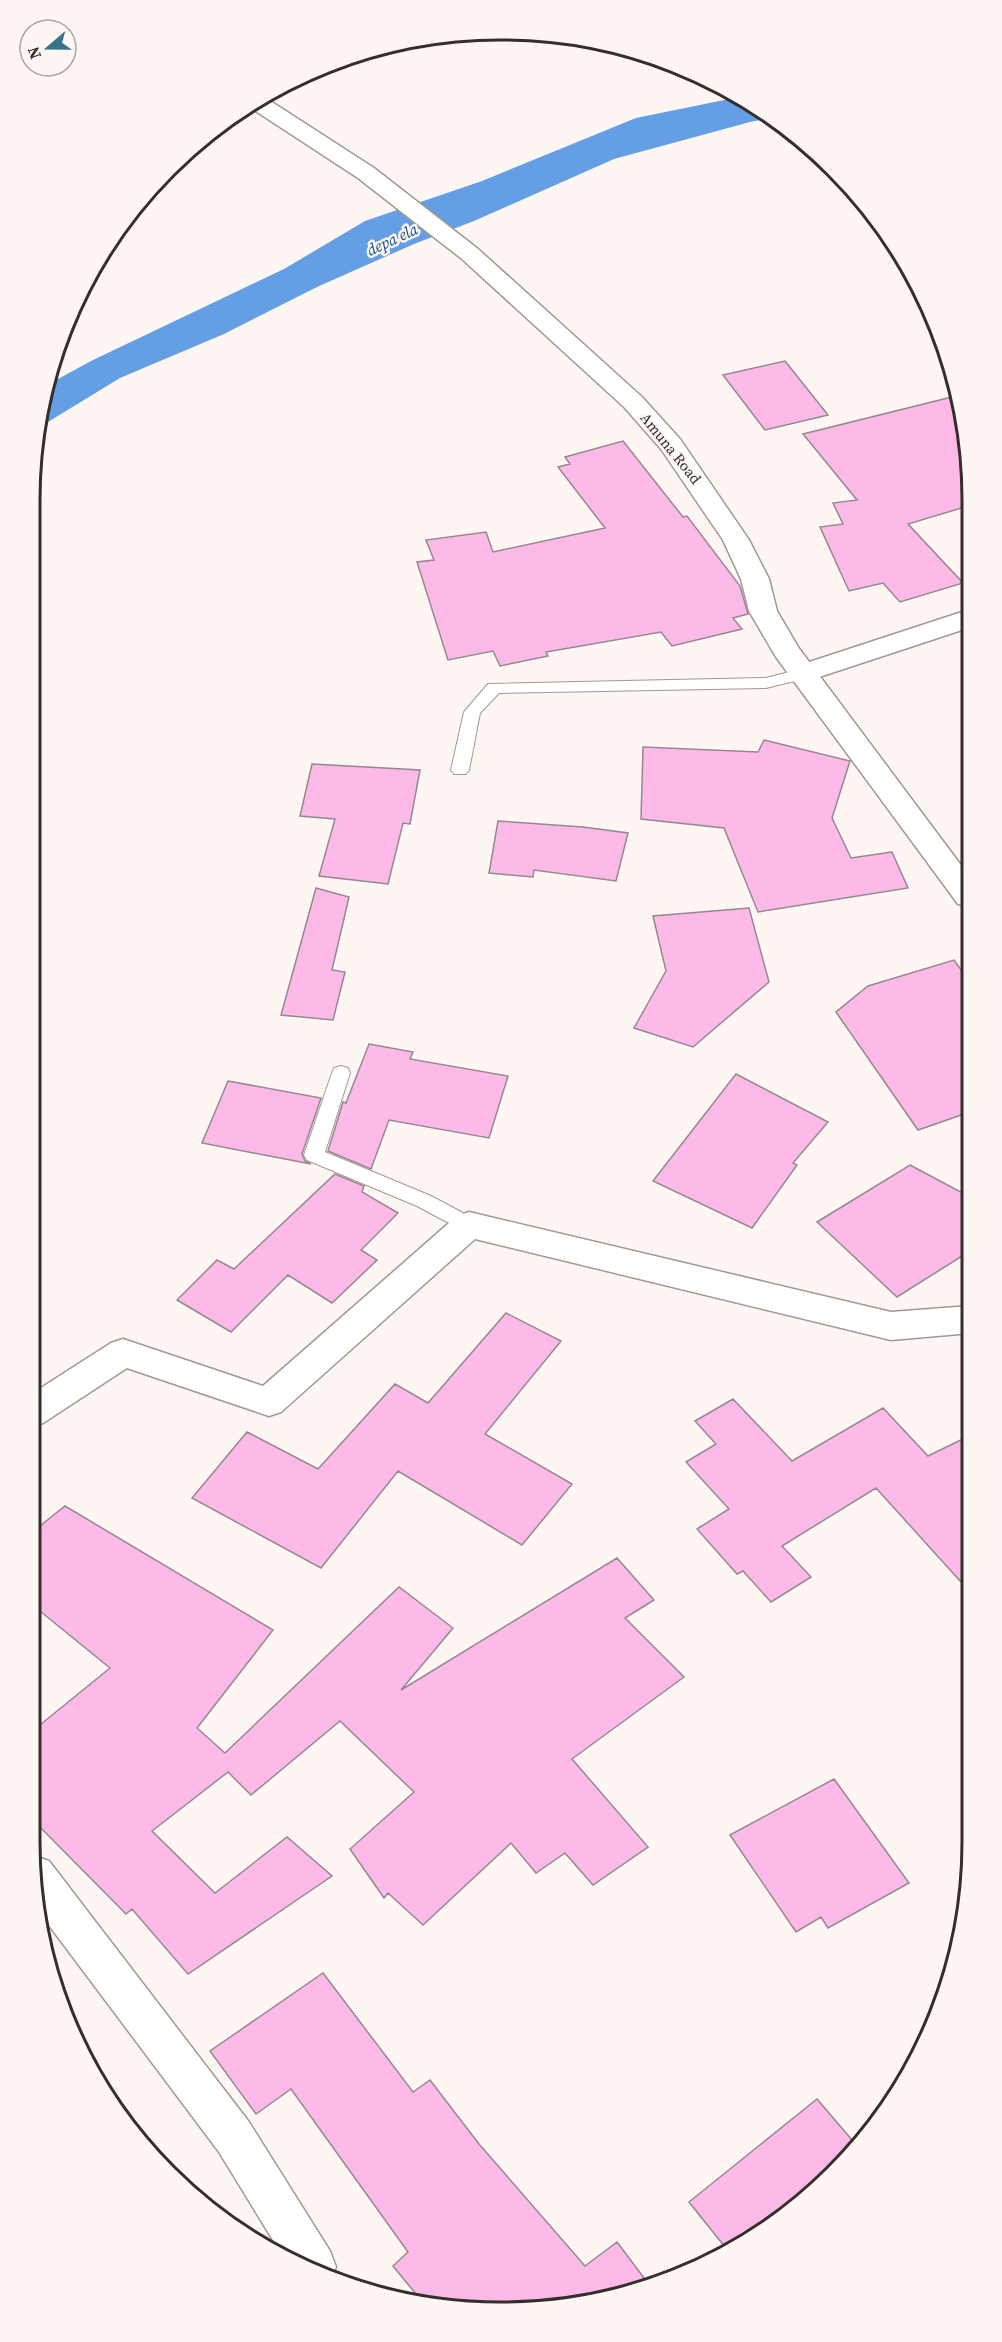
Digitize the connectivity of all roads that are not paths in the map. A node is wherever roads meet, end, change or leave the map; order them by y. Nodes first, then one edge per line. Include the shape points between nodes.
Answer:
1 (263, 107) edge
2 (962, 621) edge
3 (801, 674) junction
4 (460, 770) dead end
5 (962, 888) edge
6 (341, 1073) dead end
7 (469, 1225) junction
8 (962, 1321) edge
9 (40, 1407) edge
10 (42, 1884) edge
11 (309, 2259) edge

1 - 3 street, Amuna Road via 366,173 470,255 633,402 671,444 736,540 755,579 763,611
2 - 3 street
3 - 4 lane via 766,683 495,688 472,712
3 - 5 street, Amuna Road
6 - 7 lane via 314,1155 424,1201
7 - 8 street via 891,1326
7 - 9 street via 269,1402 123,1353
10 - 11 street via 234,2137

